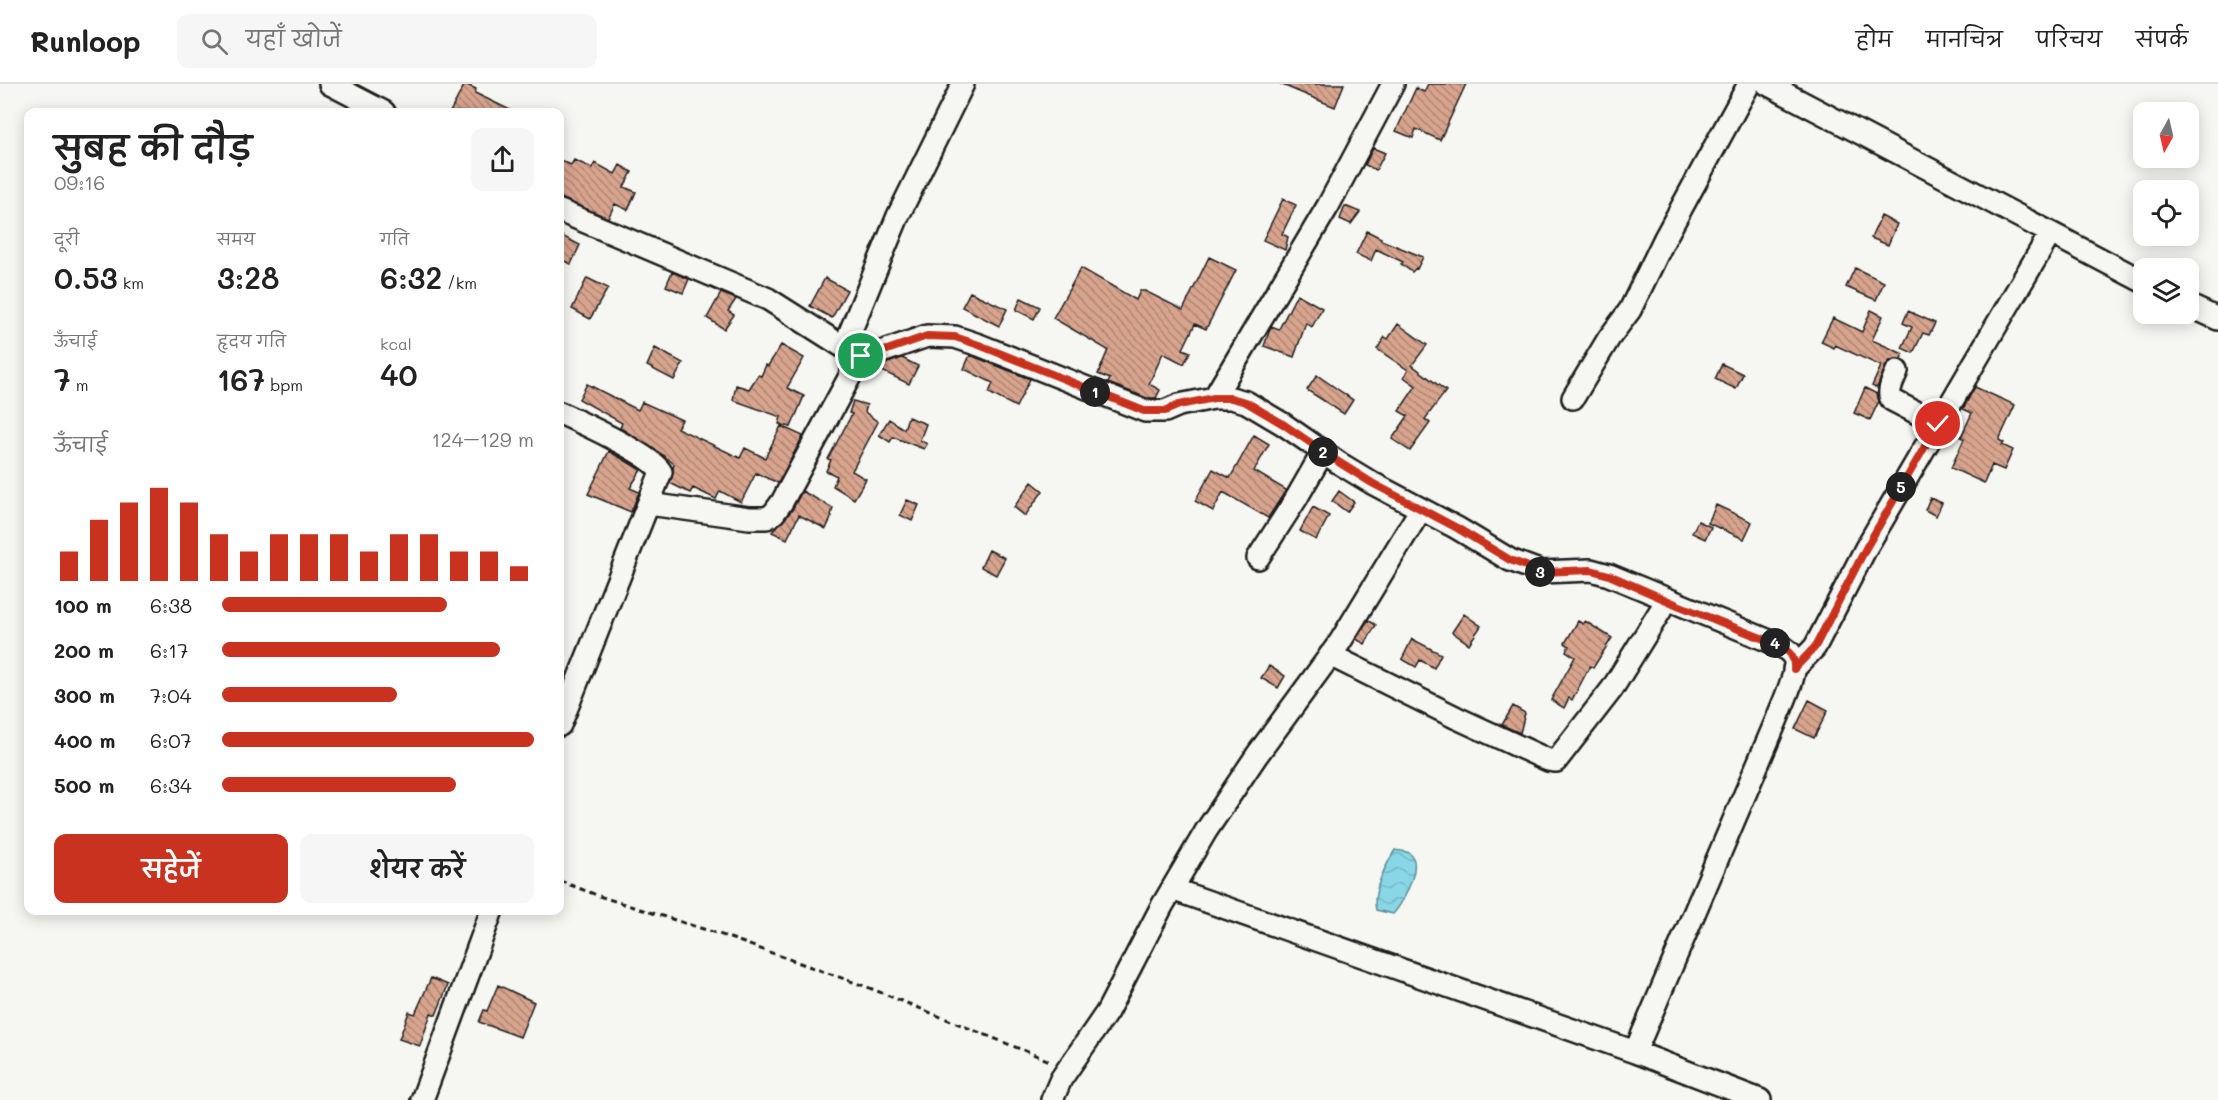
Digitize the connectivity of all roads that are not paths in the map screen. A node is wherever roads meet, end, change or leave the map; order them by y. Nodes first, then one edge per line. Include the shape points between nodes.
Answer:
1 (330, 84) edge
2 (963, 84) edge
3 (1393, 84) edge
4 (1749, 84) edge
5 (1767, 84) edge
6 (376, 108) edge
7 (564, 213) edge
8 (2050, 234) junction
9 (2133, 276) edge
10 (2199, 310) edge
11 (2218, 320) edge
12 (852, 351) junction
13 (1897, 371) dead end
14 (1214, 398) junction
15 (1573, 398) dead end
16 (564, 415) edge
17 (1938, 424) junction
18 (1323, 452) junction
19 (649, 504) junction
20 (1421, 509) junction
21 (1258, 558) dead end
22 (1667, 600) junction
23 (1330, 656) junction
24 (1794, 669) junction
25 (564, 715) edge
26 (1172, 890) junction
27 (490, 915) edge
28 (1635, 1052) junction
29 (422, 1100) edge
30 (1052, 1100) edge
31 (1760, 1100) edge

1 - 6 street
2 - 12 street via 898,216
3 - 14 street via 1328,207
4 - 15 street via 1630,310
5 - 8 street
7 - 12 street via 768,299
8 - 9 street
8 - 17 street
10 - 11 street
12 - 14 street via 867,357 927,336 943,335 979,345 1144,411 1165,411
12 - 19 street via 774,513 767,518 749,518
13 - 17 street via 1889,397
14 - 18 street via 1246,402
16 - 19 street via 658,466 660,477
17 - 24 street via 1866,548 1815,647
18 - 20 street
18 - 21 street
19 - 25 street
20 - 22 street via 1538,572 1591,570
20 - 23 street
22 - 23 street via 1612,689 1556,761
22 - 24 street via 1779,645 1791,653
23 - 26 street via 1257,755
24 - 28 street via 1777,719
26 - 28 street
26 - 30 street via 1103,1018 1061,1079
27 - 29 street
28 - 31 street

